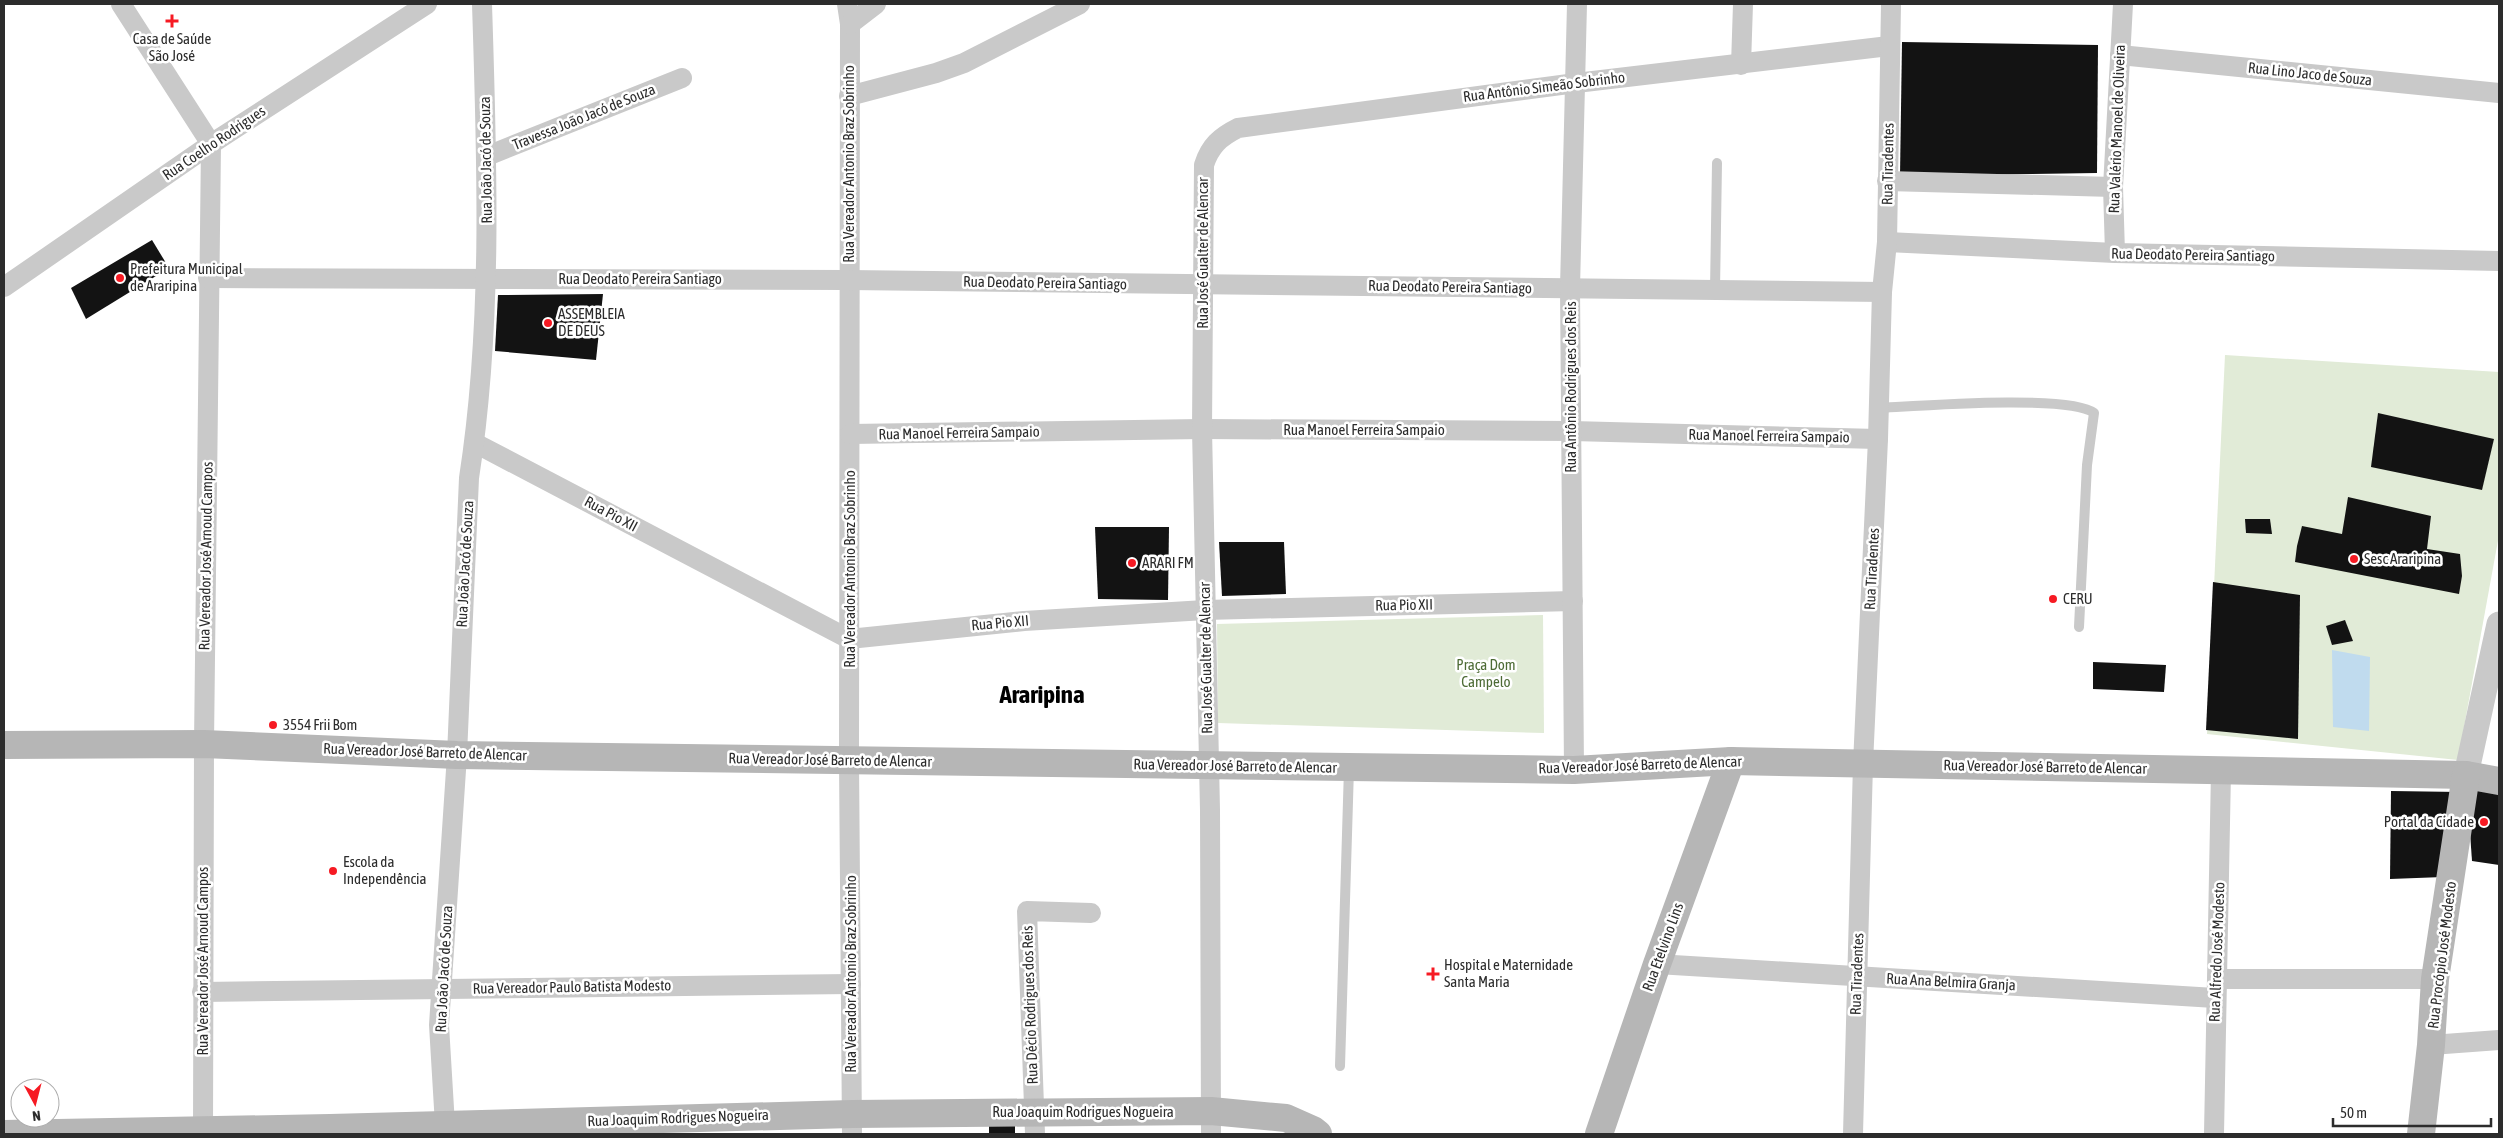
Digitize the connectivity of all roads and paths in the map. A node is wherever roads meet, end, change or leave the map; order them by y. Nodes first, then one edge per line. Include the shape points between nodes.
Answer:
1 (121, 4) edge
2 (427, 4) edge
3 (482, 4) edge
4 (847, 4) edge
5 (876, 4) edge
6 (1080, 4) edge
7 (1577, 4) edge
8 (1743, 4) edge
9 (1891, 4) edge
10 (2123, 4) edge
11 (850, 24) junction
12 (1889, 46) junction
13 (2120, 55) junction
14 (1741, 65) junction
15 (682, 78) dead end
16 (1576, 83) junction
17 (2499, 93) edge
18 (849, 96) junction
19 (211, 144) junction
20 (1208, 151) joint
21 (487, 156) junction
22 (1717, 163) dead end
23 (1887, 181) junction
24 (2113, 187) junction
25 (1886, 242) junction
26 (2115, 253) junction
27 (2499, 261) edge
28 (208, 278) junction
29 (486, 278) junction
30 (848, 280) junction
31 (1203, 285) junction
32 (4, 287) edge
33 (1570, 288) junction
34 (1715, 290) junction
35 (1882, 292) junction
36 (1879, 408) junction
37 (1202, 429) junction
38 (1572, 431) junction
39 (850, 434) junction
40 (1878, 439) junction
41 (475, 443) junction
42 (1573, 601) junction
43 (1205, 610) junction
44 (2499, 624) edge
45 (2079, 627) dead end
46 (849, 638) junction
47 (204, 744) junction
48 (4, 745) edge
49 (457, 755) junction
50 (849, 760) junction
51 (1731, 761) junction
52 (1863, 764) junction
53 (1208, 765) junction
54 (1349, 767) junction
55 (1574, 770) junction
56 (2221, 770) junction
57 (2499, 770) edge
58 (2466, 775) junction
59 (2499, 781) edge
60 (1091, 914) dead end
61 (1657, 964) junction
62 (1856, 977) junction
63 (2436, 979) junction
64 (851, 984) junction
65 (442, 989) junction
66 (2216, 989) junction
67 (202, 992) junction
68 (2499, 1040) edge
69 (2431, 1045) junction
70 (1340, 1066) dead end
71 (1211, 1123) edge
72 (852, 1124) edge
73 (1035, 1124) edge
74 (445, 1125) junction
75 (565, 1128) edge
76 (330, 1131) edge
77 (203, 1132) edge
78 (4, 1134) edge
79 (1318, 1134) edge
80 (1599, 1134) edge
81 (1853, 1134) edge
82 (2214, 1134) edge
83 (2422, 1134) edge

1 - 19 street
2 - 19 street, Rua Coelho Rodrigues
3 - 21 street, Rua João Jacó de Souza
4 - 11 street, Rua Vereador Antonio Braz Sobrinho
5 - 11 street
6 - 18 street via 964,63
7 - 16 street, Rua Antônio Rodrigues dos Reis
8 - 14 street
9 - 12 street, Rua Tiradentes
10 - 13 street, Rua Valério Manoel de Oliveira
11 - 18 street, Rua Vereador Antonio Braz Sobrinho
12 - 14 street, Rua Antônio Simeão Sobrinho
12 - 23 street, Rua Tiradentes
13 - 17 street, Rua Lino Jaco de Souza
13 - 24 street, Rua Valério Manoel de Oliveira
14 - 16 street, Rua Antônio Simeão Sobrinho
15 - 21 street, Travessa João Jacó de Souza
16 - 20 street, Rua Antônio Simeão Sobrinho via 1238,128 1222,136
16 - 33 street, Rua Antônio Rodrigues dos Reis
18 - 30 street, Rua Vereador Antonio Braz Sobrinho
19 - 28 street, Rua Vereador José Arnoud Campos
19 - 32 street, Rua Coelho Rodrigues
20 - 31 street, Rua José Gualter de Alencar via 1204,165
21 - 29 street, Rua João Jacó de Souza
22 - 34 lane
23 - 24 street
23 - 25 street, Rua Tiradentes
24 - 26 street, Rua Valério Manoel de Oliveira
25 - 26 street, Rua Deodato Pereira Santiago
25 - 35 street, Rua Tiradentes
26 - 27 street, Rua Deodato Pereira Santiago
28 - 29 street, Rua Deodato Pereira Santiago
28 - 47 street, Rua Vereador José Arnoud Campos
29 - 30 street, Rua Deodato Pereira Santiago
29 - 41 street, Rua João Jacó de Souza
30 - 31 street, Rua Deodato Pereira Santiago
30 - 39 street, Rua Vereador Antonio Braz Sobrinho
31 - 33 street, Rua Deodato Pereira Santiago
31 - 37 street, Rua José Gualter de Alencar
33 - 34 street, Rua Deodato Pereira Santiago
33 - 38 street, Rua Antônio Rodrigues dos Reis
34 - 35 street, Rua Deodato Pereira Santiago
35 - 36 street, Rua Tiradentes
36 - 40 street, Rua Tiradentes
36 - 45 lane via 2022,402 2083,408 2094,413 2087,465
37 - 38 street, Rua Manoel Ferreira Sampaio
37 - 39 street, Rua Manoel Ferreira Sampaio
37 - 43 street, Rua José Gualter de Alencar
38 - 40 street, Rua Manoel Ferreira Sampaio
38 - 42 street, Rua Antônio Rodrigues dos Reis
39 - 46 street, Rua Vereador Antonio Braz Sobrinho
40 - 52 street, Rua Tiradentes
41 - 46 street, Rua Pio XII
41 - 49 street, Rua João Jacó de Souza via 469,478
42 - 43 street, Rua Pio XII
42 - 55 street, Rua Antônio Rodrigues dos Reis
43 - 46 street, Rua Pio XII via 1024,621
43 - 53 street, Rua José Gualter de Alencar
44 - 58 street
46 - 50 street, Rua Vereador Antonio Braz Sobrinho
47 - 48 main road, Rua Vereador José Barreto de Alencar
47 - 49 main road, Rua Vereador José Barreto de Alencar
47 - 67 street, Rua Vereador José Arnoud Campos
49 - 50 main road, Rua Vereador José Barreto de Alencar
49 - 65 street, Rua João Jacó de Souza
50 - 53 main road, Rua Vereador José Barreto de Alencar
50 - 64 street, Rua Vereador Antonio Braz Sobrinho
51 - 52 main road, Rua Vereador José Barreto de Alencar
51 - 55 main road, Rua Vereador José Barreto de Alencar
51 - 61 main road, Rua Etelvino Lins
52 - 56 main road, Rua Vereador José Barreto de Alencar
52 - 62 street, Rua Tiradentes
53 - 54 main road, Rua Vereador José Barreto de Alencar
53 - 71 street, Rua José Gualter de Alencar
54 - 55 main road, Rua Vereador José Barreto de Alencar
54 - 70 lane
56 - 58 main road, Rua Vereador José Barreto de Alencar
56 - 66 street, Rua Alfredo José Modesto
57 - 58 main road
58 - 59 main road
58 - 63 main road, Rua Procópio José Modesto
60 - 73 street, Rua Décio Rodrigues dos Reis via 1027,911
61 - 62 street, Rua Ana Belmira Granja
61 - 80 main road, Rua Etelvino Lins
62 - 66 street, Rua Ana Belmira Granja
62 - 81 street, Rua Tiradentes
63 - 66 street, Rua Ana Belmira Granja
63 - 69 main road, Rua Procópio José Modesto
64 - 65 street, Rua Vereador Paulo Batista Modesto
64 - 72 street, Rua Vereador Antonio Braz Sobrinho
65 - 67 street, Rua Vereador Paulo Batista Modesto
65 - 74 street, Rua João Jacó de Souza via 439,1025
66 - 82 street, Rua Alfredo José Modesto
67 - 77 street, Rua Vereador José Arnoud Campos
68 - 69 street
69 - 83 main road, Rua Procópio José Modesto
71 - 73 main road, Rua Joaquim Rodrigues Nogueira
71 - 79 main road, Rua Joaquim Rodrigues Nogueira via 1286,1118
72 - 73 main road, Rua Joaquim Rodrigues Nogueira
72 - 75 main road, Rua Joaquim Rodrigues Nogueira
74 - 75 main road, Rua Joaquim Rodrigues Nogueira
74 - 76 main road, Rua Joaquim Rodrigues Nogueira
76 - 77 main road, Rua Joaquim Rodrigues Nogueira
77 - 78 main road, Rua Joaquim Rodrigues Nogueira

